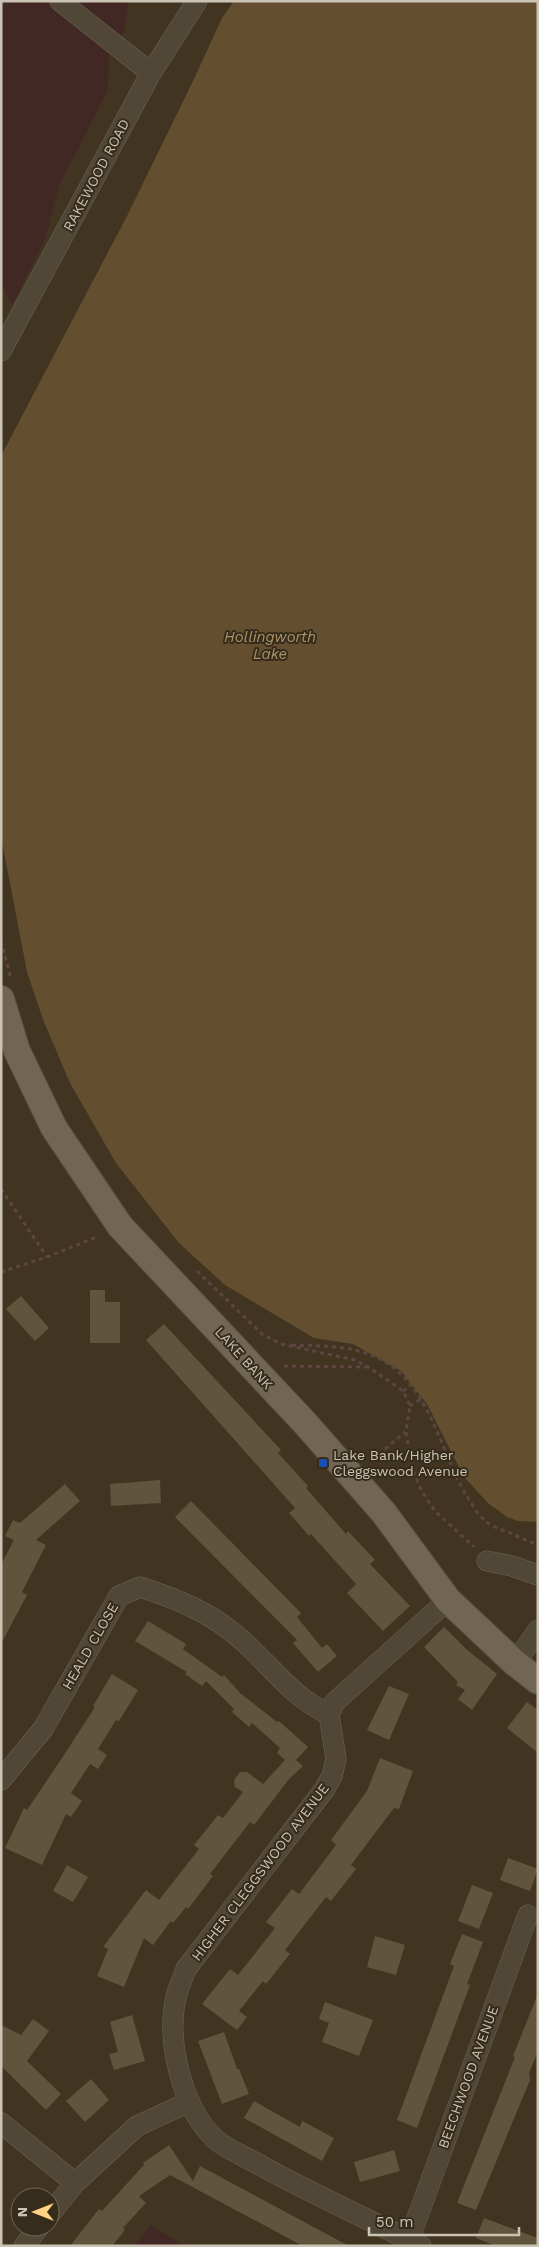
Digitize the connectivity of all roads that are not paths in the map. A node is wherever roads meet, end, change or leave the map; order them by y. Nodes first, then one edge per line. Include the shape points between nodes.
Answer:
1 (60, 1) edge
2 (197, 1) edge
3 (151, 73) junction
4 (2, 347) edge
5 (7, 993) edge
6 (487, 1561) road end
7 (538, 1575) edge
8 (448, 1600) junction
9 (538, 1630) edge
10 (515, 1663) junction
11 (538, 1680) edge
12 (329, 1714) junction
13 (1, 1780) edge
14 (528, 1915) dead end
15 (189, 2102) junction
16 (1, 2123) edge
17 (75, 2183) junction
18 (60, 2202) edge
19 (415, 2243) edge

1 - 3 street
2 - 3 street, RAKEWOOD ROAD
3 - 4 street, RAKEWOOD ROAD
5 - 8 main road, LAKE BANK via 17,1051 54,1128 120,1226 330,1450 384,1513
6 - 7 street
8 - 10 main road, LAKE BANK
8 - 12 street via 335,1702
9 - 10 street
10 - 11 main road, LAKE BANK
12 - 13 street, HEALD CLOSE via 312,1707 220,1621 175,1598 140,1587 119,1596 44,1729
12 - 15 street, HIGHER CLEGGSWOOD AVENUE via 336,1759 332,1776 186,1969 176,1998 173,2027 176,2063
14 - 19 street, BEECHWOOD AVENUE
15 - 17 street via 137,2126
15 - 19 street, HIGHER CLEGGSWOOD AVENUE via 202,2125 216,2140 294,2185
16 - 17 street
17 - 18 street

